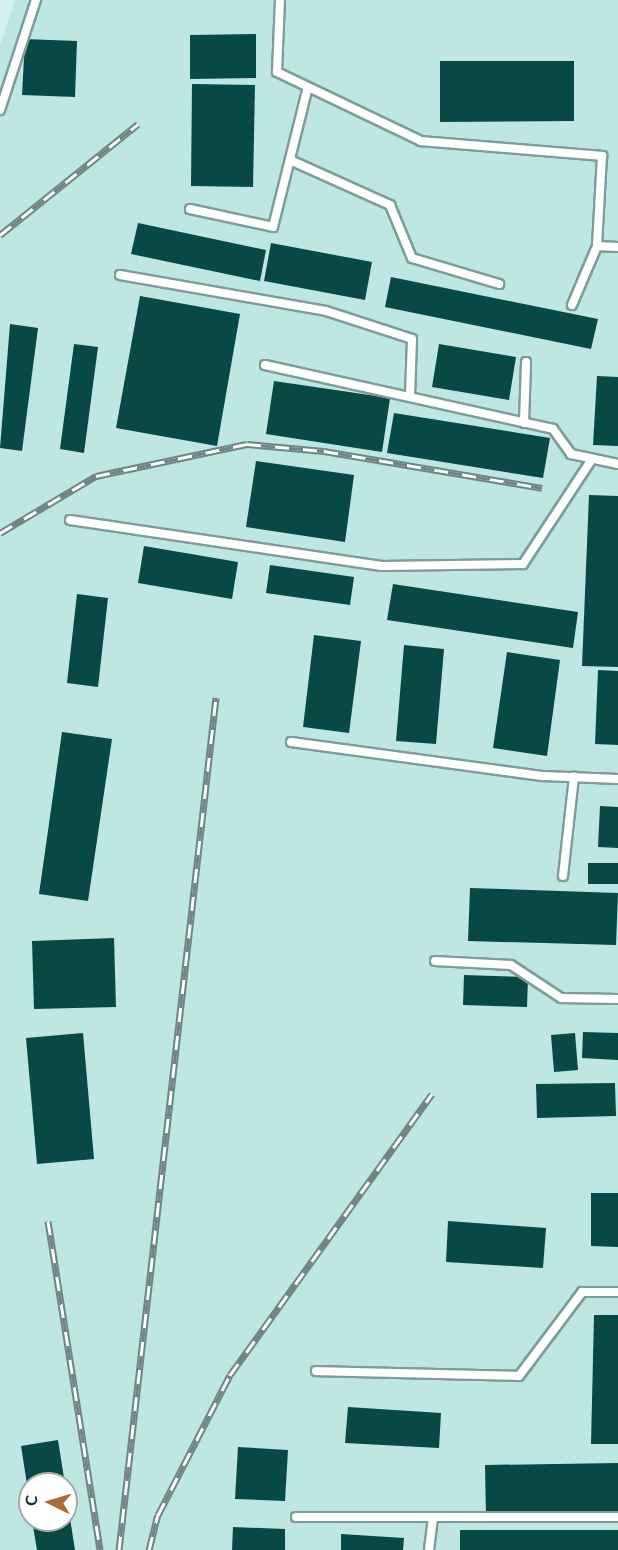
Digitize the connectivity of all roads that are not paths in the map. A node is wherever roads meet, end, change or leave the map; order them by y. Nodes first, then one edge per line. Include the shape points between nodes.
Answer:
1 (36, 0) edge
2 (280, 0) edge
3 (308, 87) junction
4 (0, 110) edge
5 (290, 160) junction
6 (190, 209) dead end
7 (597, 246) junction
8 (618, 247) edge
9 (120, 275) dead end
10 (499, 284) dead end
11 (572, 305) dead end
12 (526, 362) dead end
13 (265, 365) dead end
14 (410, 397) junction
15 (524, 423) junction
16 (592, 459) junction
17 (618, 464) edge
18 (69, 520) dead end
19 (291, 742) dead end
20 (574, 777) junction
21 (618, 779) edge
22 (563, 876) dead end
23 (435, 961) dead end
24 (618, 999) edge
25 (618, 1292) edge
26 (316, 1371) dead end
27 (296, 1517) dead end
28 (618, 1517) edge
29 (433, 1518) junction
30 (429, 1550) edge

1 - 4 lane
2 - 3 lane via 277,72
3 - 5 lane
3 - 7 lane via 421,141 602,156
5 - 6 lane via 273,227
5 - 10 lane via 390,205 412,258
7 - 8 lane
7 - 11 lane
9 - 14 lane via 326,311 412,339
12 - 15 lane
13 - 14 lane
14 - 15 lane
15 - 16 lane via 553,429 571,454
16 - 17 lane
16 - 18 lane via 523,564 382,566
19 - 20 lane
20 - 21 lane
20 - 22 lane
23 - 24 lane via 511,965 561,998
25 - 26 lane via 582,1292 519,1376
27 - 29 lane
28 - 29 lane
29 - 30 lane

